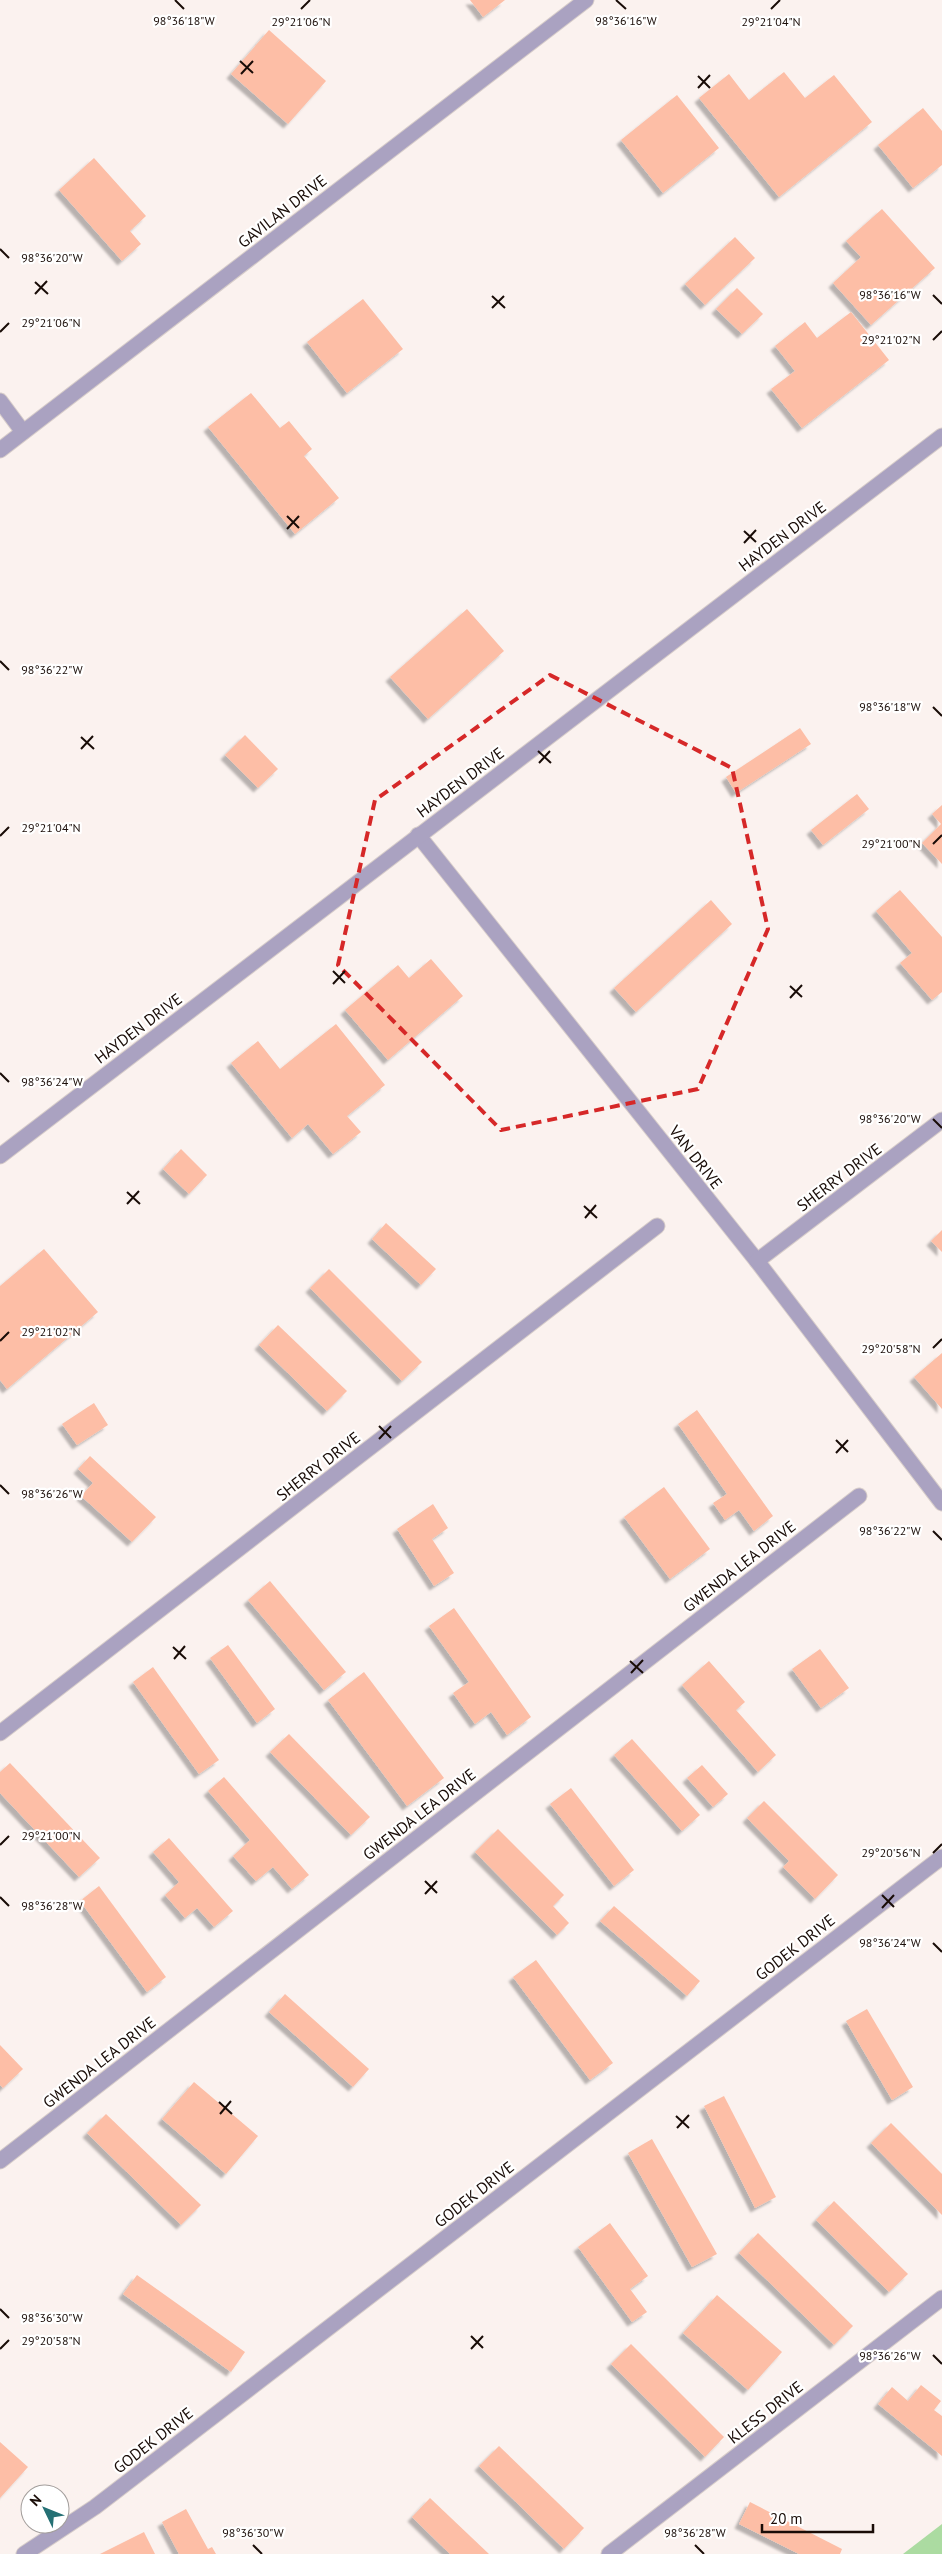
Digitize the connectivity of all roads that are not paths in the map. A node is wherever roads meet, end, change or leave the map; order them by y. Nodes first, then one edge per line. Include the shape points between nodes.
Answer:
1 (586, 0) edge
2 (0, 401) edge
3 (23, 432) junction
4 (942, 436) edge
5 (0, 450) edge
6 (418, 836) junction
7 (942, 1120) edge
8 (0, 1156) edge
9 (657, 1226) dead end
10 (757, 1262) junction
11 (859, 1496) dead end
12 (942, 1503) edge
13 (0, 1734) edge
14 (942, 1857) edge
15 (0, 2161) edge
16 (942, 2298) edge
17 (24, 2554) edge
18 (609, 2554) edge

1 - 3 street, GAVILAN DRIVE
2 - 3 street
3 - 5 street, GAVILAN DRIVE
4 - 6 street, HAYDEN DRIVE
6 - 8 street, HAYDEN DRIVE
6 - 10 street, VAN DRIVE
7 - 10 street, SHERRY DRIVE
9 - 13 street, SHERRY DRIVE
10 - 12 street, VAN DRIVE
11 - 15 street, GWENDA LEA DRIVE
14 - 17 street, GODEK DRIVE via 95,2507
16 - 18 street, KLESS DRIVE

